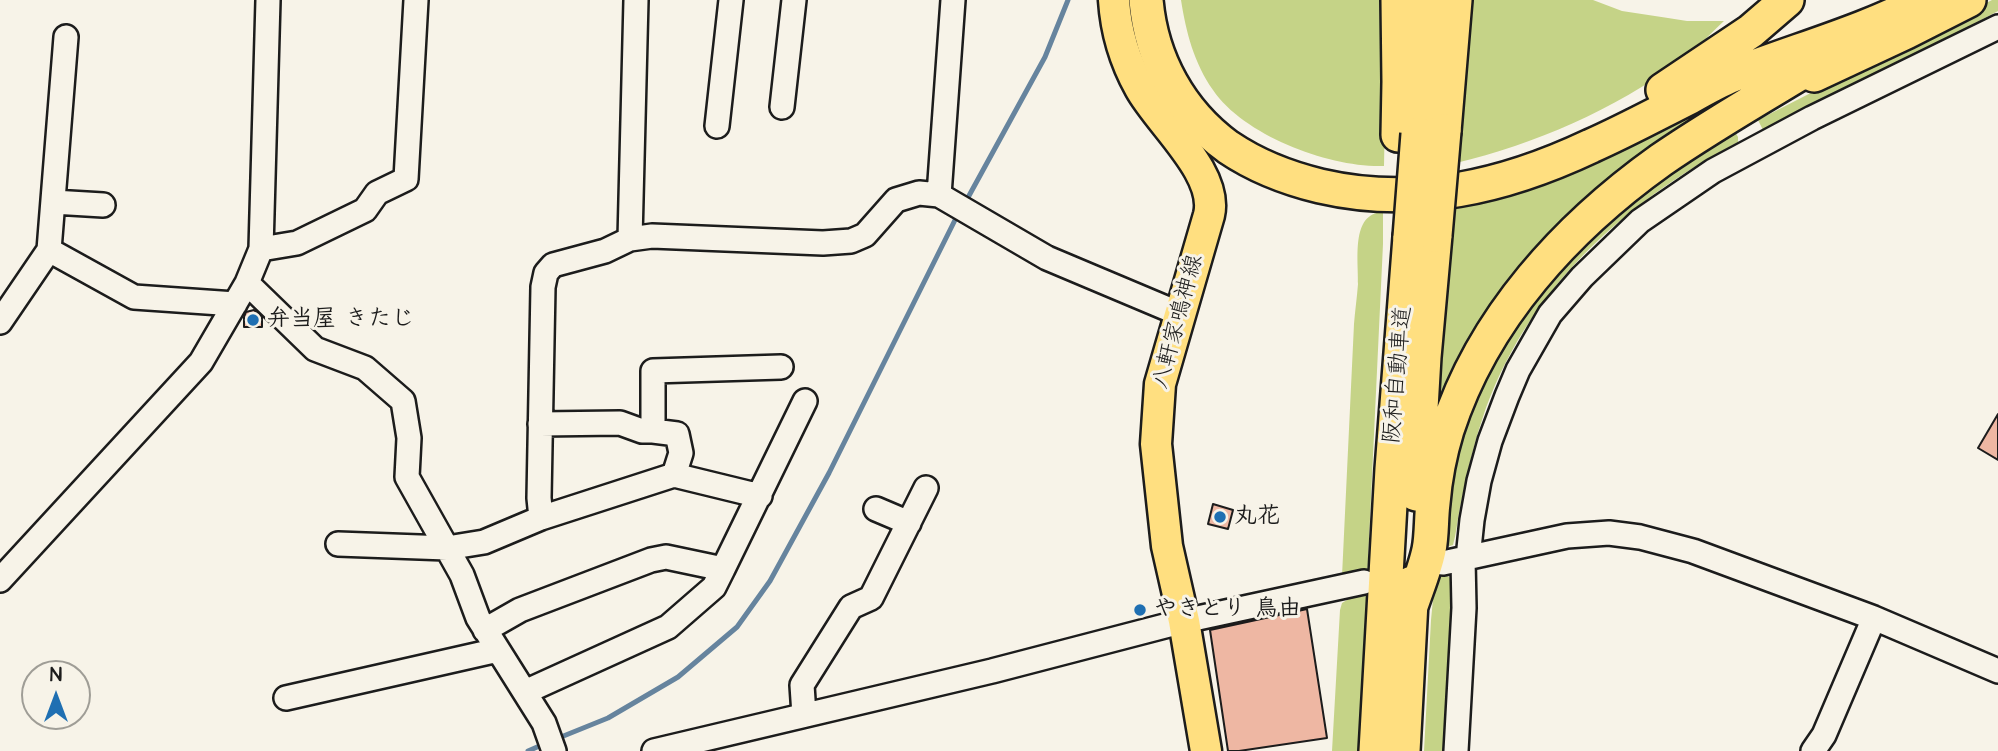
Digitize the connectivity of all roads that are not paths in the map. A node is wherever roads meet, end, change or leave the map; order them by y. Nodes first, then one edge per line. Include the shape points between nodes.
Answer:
1 (268, 0) edge
2 (416, 0) edge
3 (636, 0) edge
4 (731, 0) edge
5 (794, 0) edge
6 (953, 0) edge
7 (1114, 0) edge
8 (1146, 0) edge
9 (1167, 0) edge
10 (1398, 0) edge
11 (1429, 0) edge
12 (1455, 0) edge
13 (1787, 0) edge
14 (1807, 0) edge
15 (1969, 0) edge
16 (1902, 5) edge
17 (1998, 27) edge
18 (1751, 31) junction
19 (66, 37) dead end
20 (782, 107) dead end
21 (718, 126) dead end
22 (1713, 127) junction
23 (1420, 133) junction
24 (939, 195) junction
25 (53, 202) junction
26 (103, 205) dead end
27 (1413, 236) junction
28 (630, 239) junction
29 (261, 248) junction
30 (49, 250) junction
31 (247, 283) junction
32 (235, 304) junction
33 (1180, 314) junction
34 (0, 322) edge
35 (781, 367) dead end
36 (805, 401) dead end
37 (540, 424) junction
38 (653, 431) junction
39 (674, 475) junction
40 (926, 488) dead end
41 (760, 496) junction
42 (876, 509) dead end
43 (541, 518) junction
44 (909, 523) junction
45 (338, 544) dead end
46 (447, 548) junction
47 (1458, 560) junction
48 (723, 569) junction
49 (0, 580) edge
50 (1364, 582) dead end
51 (1411, 606) junction
52 (1874, 618) junction
53 (1184, 621) junction
54 (485, 630) junction
55 (498, 650) junction
56 (1998, 671) edge
57 (525, 692) junction
58 (286, 698) dead end
59 (804, 715) junction
60 (554, 751) edge
61 (653, 751) edge
62 (1206, 751) edge
63 (1376, 751) edge
64 (1403, 751) edge
65 (1456, 751) edge
66 (1813, 751) edge

1 - 29 street
2 - 29 street via 406,179 377,193 365,210 308,238
3 - 28 street
4 - 21 street
5 - 20 street
6 - 24 street
7 - 33 main road, 八軒家鳴神線 via 1131,70 1149,103 1188,153 1210,195
8 - 16 highway via 1160,61 1181,101 1207,130 1238,154 1272,171 1311,184 1398,196 1457,190 1546,165 1731,76
9 - 18 highway via 1171,35 1184,68 1221,116 1254,139 1294,157 1379,176 1460,171 1554,144 1670,85
10 - 23 highway via 1399,82
11 - 23 highway, 阪和自動車道
12 - 23 highway, 阪和自動車道
13 - 18 highway
14 - 18 highway
15 - 22 highway
16 - 22 highway
17 - 47 street via 1713,171 1640,221 1582,277 1550,314 1518,370 1490,441
19 - 25 street
22 - 51 highway via 1645,173 1589,219 1530,282 1490,337 1447,431 1433,499 1429,550
23 - 27 highway, 阪和自動車道, bridge
23 - 27 highway
24 - 28 street via 919,193 896,201 865,235 851,241
24 - 33 street via 1047,258
25 - 26 street
25 - 30 street
27 - 51 highway, 阪和自動車道 via 1423,383
27 - 63 highway, 阪和自動車道 via 1391,469
28 - 37 street via 553,265 546,273
29 - 31 street
30 - 32 street via 134,297
30 - 34 street
31 - 32 street
31 - 46 street via 315,349 365,368 403,401 407,477
32 - 49 street via 201,362
33 - 53 main road, 八軒家鳴神線 via 1160,384 1156,444 1167,546
35 - 38 street via 653,371
36 - 41 street
37 - 38 street via 620,423
37 - 43 street
38 - 39 street via 677,434 681,453
39 - 41 street
39 - 43 street
40 - 44 street
41 - 48 street
42 - 44 street
43 - 46 street via 484,542
44 - 59 street via 871,597 851,607 802,685
45 - 46 street
46 - 54 street
47 - 52 street via 1567,536 1622,534 1693,551
47 - 65 street via 1464,608
48 - 54 street via 666,557 651,560 520,610
48 - 57 street via 714,587 668,627
50 - 53 street
51 - 64 highway, 阪和自動車道
52 - 56 street
52 - 66 street
53 - 59 street
53 - 62 main road, 八軒家鳴神線
54 - 55 street
55 - 57 street
55 - 58 street
57 - 60 street
59 - 61 street

